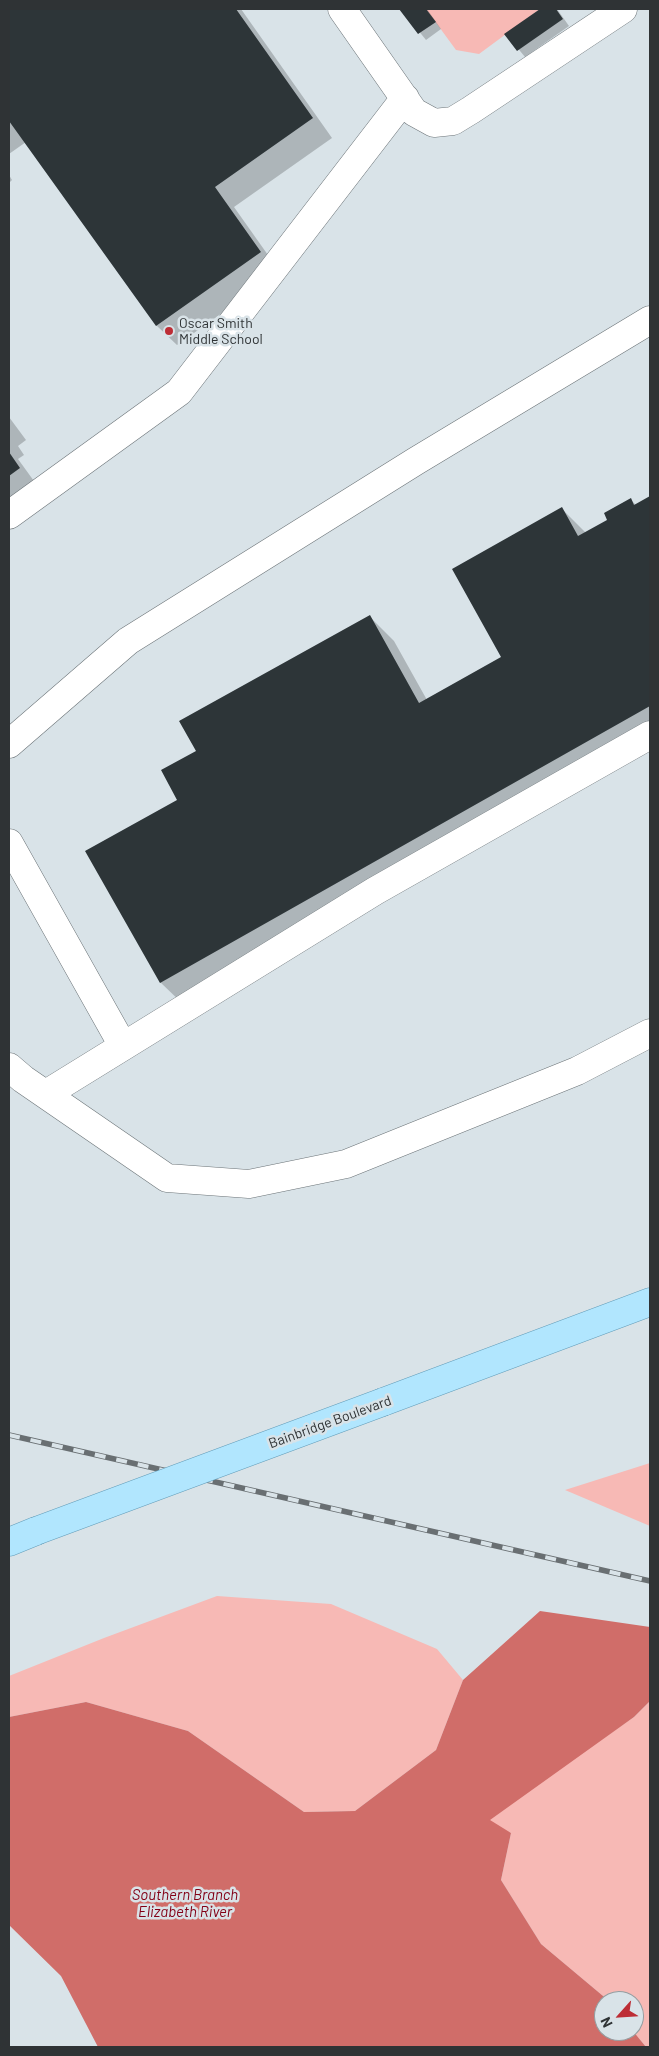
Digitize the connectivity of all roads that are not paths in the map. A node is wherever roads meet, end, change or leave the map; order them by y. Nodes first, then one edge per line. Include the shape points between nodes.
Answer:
1 (342, 9) edge
2 (623, 9) edge
3 (405, 98) junction
4 (650, 320) edge
5 (9, 515) edge
6 (650, 735) edge
7 (9, 744) edge
8 (9, 843) edge
9 (650, 1033) edge
10 (123, 1046) junction
11 (9, 1066) edge
12 (46, 1094) junction
13 (650, 1302) edge
14 (9, 1542) edge

1 - 3 lane
2 - 3 lane via 453,120 434,123 414,112
3 - 5 lane via 179,392
4 - 7 lane via 128,641
6 - 10 lane via 375,891
8 - 10 lane
9 - 12 lane via 577,1071 346,1164 249,1184 167,1178
10 - 12 lane
11 - 12 lane
13 - 14 main road, Bainbridge Boulevard, bridge

